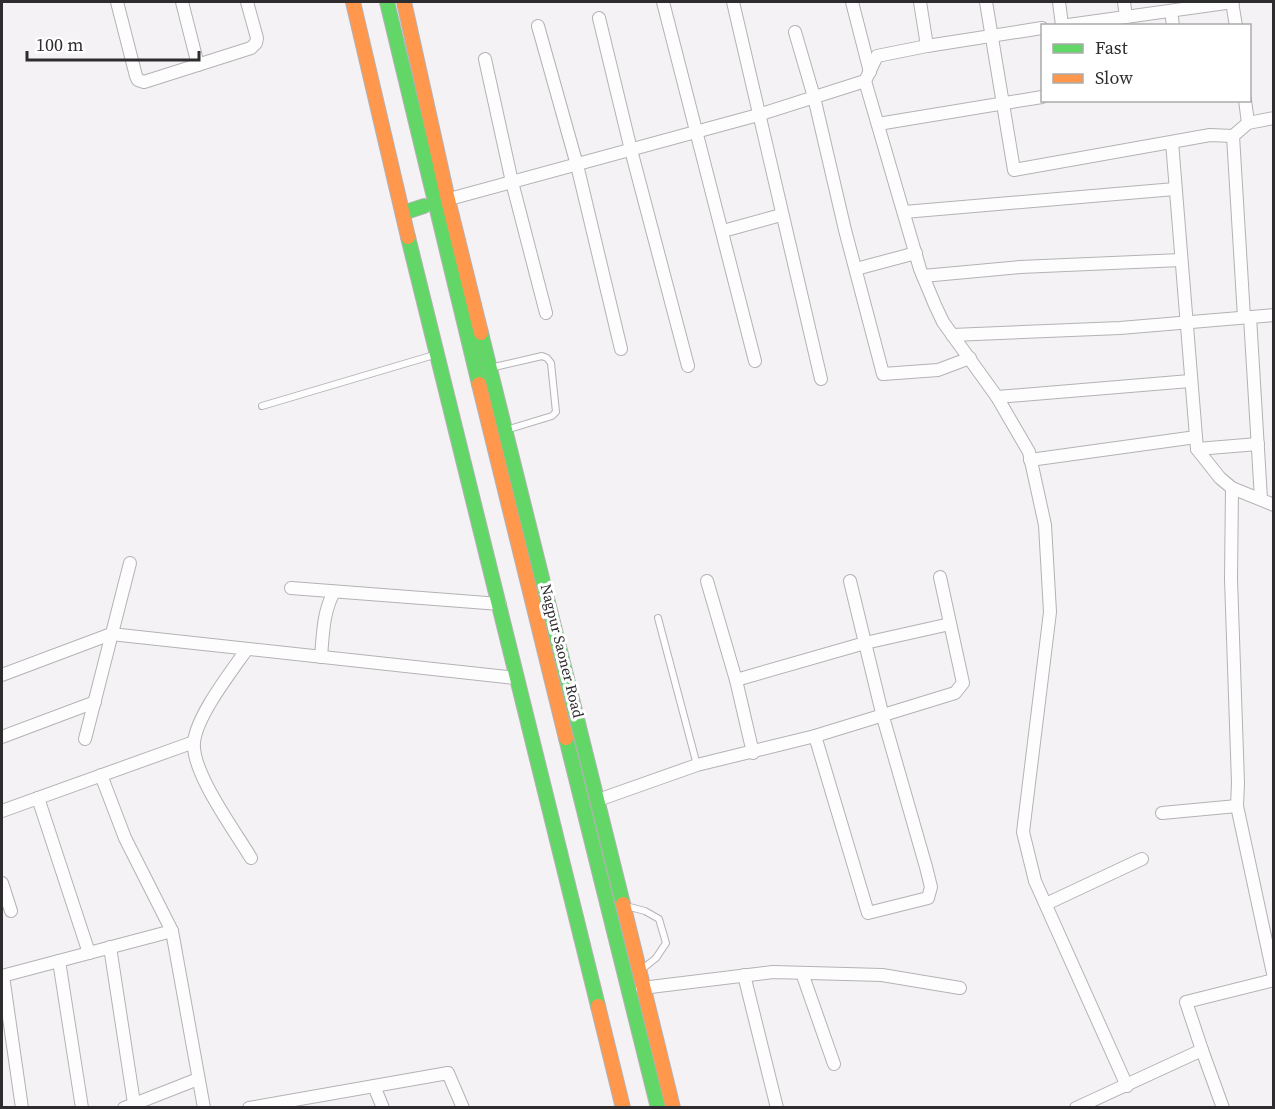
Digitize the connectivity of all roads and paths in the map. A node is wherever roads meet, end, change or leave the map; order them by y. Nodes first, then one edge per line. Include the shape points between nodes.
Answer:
1 (117, 2) edge
2 (182, 2) edge
3 (247, 2) edge
4 (353, 2) edge
5 (375, 2) edge
6 (387, 2) edge
7 (404, 2) edge
8 (663, 2) edge
9 (733, 2) edge
10 (852, 2) edge
11 (920, 2) edge
12 (986, 2) edge
13 (1059, 2) edge
14 (1124, 2) edge
15 (1229, 2) edge
16 (1165, 8) edge
17 (599, 18) dead end
18 (1129, 20) edge
19 (1062, 24) edge
20 (1075, 24) edge
21 (1172, 24) edge
22 (1235, 24) edge
23 (538, 26) dead end
24 (1041, 28) edge
25 (795, 32) dead end
26 (992, 36) junction
27 (927, 46) junction
28 (485, 59) dead end
29 (198, 64) junction
30 (867, 76) junction
31 (814, 97) junction
32 (1041, 97) edge
33 (1245, 102) edge
34 (1003, 104) junction
35 (759, 115) junction
36 (1274, 118) edge
37 (1248, 123) junction
38 (878, 124) junction
39 (698, 131) junction
40 (1233, 136) junction
41 (1172, 142) junction
42 (631, 150) junction
43 (577, 165) junction
44 (424, 180) junction
45 (512, 182) junction
46 (1175, 189) junction
47 (436, 203) junction
48 (904, 212) junction
49 (403, 213) junction
50 (781, 214) junction
51 (723, 231) junction
52 (915, 253) junction
53 (1181, 260) junction
54 (856, 269) junction
55 (923, 276) junction
56 (546, 313) dead end
57 (1274, 315) edge
58 (1247, 317) junction
59 (1186, 322) junction
60 (952, 335) junction
61 (621, 349) dead end
62 (438, 354) junction
63 (970, 358) junction
64 (755, 361) dead end
65 (688, 366) dead end
66 (490, 369) junction
67 (821, 379) dead end
68 (1190, 381) junction
69 (997, 397) junction
70 (262, 406) dead end
71 (506, 430) junction
72 (1197, 443) junction
73 (1258, 444) junction
74 (1030, 460) junction
75 (1232, 488) junction
76 (1261, 499) junction
77 (1274, 505) edge
78 (130, 563) dead end
79 (940, 577) dead end
80 (707, 581) dead end
81 (850, 581) dead end
82 (291, 588) dead end
83 (334, 591) junction
84 (500, 604) junction
85 (658, 618) dead end
86 (950, 624) junction
87 (111, 634) junction
88 (865, 643) junction
89 (247, 649) junction
90 (321, 657) junction
91 (2, 675) edge
92 (516, 678) junction
93 (736, 680) junction
94 (95, 702) junction
95 (883, 717) junction
96 (815, 736) junction
97 (2, 737) edge
98 (85, 739) dead end
99 (194, 742) junction
100 (753, 753) junction
101 (697, 765) junction
102 (101, 775) junction
103 (38, 798) junction
104 (598, 801) junction
105 (1237, 806) junction
106 (2, 811) edge
107 (1162, 813) dead end
108 (251, 858) dead end
109 (1142, 858) dead end
110 (2, 883) edge
111 (1046, 904) junction
112 (623, 905) junction
113 (11, 911) dead end
114 (172, 931) junction
115 (110, 947) junction
116 (89, 953) junction
117 (60, 961) junction
118 (639, 972) junction
119 (802, 973) junction
120 (744, 975) junction
121 (2, 976) edge
122 (1274, 979) edge
123 (642, 988) junction
124 (960, 988) dead end
125 (629, 1050) dead end
126 (1202, 1050) junction
127 (834, 1064) dead end
128 (198, 1079) junction
129 (374, 1086) junction
130 (1127, 1086) junction
131 (317, 1101) edge
132 (129, 1105) edge
133 (22, 1107) edge
134 (82, 1107) edge
135 (204, 1107) edge
136 (249, 1107) edge
137 (383, 1107) edge
138 (463, 1107) edge
139 (623, 1107) edge
140 (658, 1107) edge
141 (673, 1107) edge
142 (777, 1107) edge
143 (1076, 1107) edge
144 (1223, 1107) edge

1 - 29 street via 138,80 144,82
2 - 29 street
3 - 29 street via 256,43 252,48
4 - 49 main road
5 - 44 main road
6 - 44 main road
7 - 47 main road
8 - 39 street
9 - 35 street
10 - 30 street
11 - 27 street
12 - 26 street
13 - 19 street
14 - 18 street
15 - 16 street
15 - 22 street
16 - 18 street
16 - 21 street
17 - 42 street
18 - 20 street
23 - 43 street
24 - 26 street
25 - 31 street
26 - 27 street
26 - 34 street
27 - 30 street via 877,56
28 - 45 street
30 - 31 street
30 - 38 street
31 - 35 street
31 - 54 street
32 - 34 street
33 - 37 street
34 - 38 street
34 - 41 street via 1014,170
35 - 39 street
35 - 50 street
36 - 37 street
37 - 40 street
38 - 48 street
39 - 42 street
39 - 51 street
40 - 41 street via 1210,135
40 - 58 street
41 - 46 street
42 - 43 street
42 - 65 street
43 - 45 street
43 - 61 street
44 - 47 main road
45 - 47 street
45 - 56 street
46 - 48 street
46 - 53 street
47 - 49 main road
47 - 66 main road
47 - 125 main road, Nagpur Saoner Road
47 - 140 main road, Nagpur Saoner Road
48 - 52 street
49 - 62 main road
50 - 51 street
50 - 67 street
51 - 64 street
52 - 54 street
52 - 55 street
53 - 55 street
53 - 59 street
54 - 63 street via 884,374 938,370
55 - 60 street
57 - 58 street
58 - 59 street
58 - 73 street
59 - 60 street
59 - 68 street
60 - 63 street
62 - 70 lane
62 - 84 main road
63 - 69 street
66 - 71 main road
66 - 71 lane via 542,356 551,363 556,412
68 - 69 street
68 - 72 street
69 - 74 street
71 - 104 main road
72 - 73 street
72 - 74 street
72 - 75 street via 1220,478
73 - 76 street
74 - 111 street via 1045,525 1050,612 1023,832 1035,881
75 - 76 street
75 - 105 street
76 - 77 street
78 - 87 street
79 - 86 street
80 - 93 street
81 - 88 street
82 - 83 street
83 - 84 street
83 - 90 street via 325,616
84 - 92 main road
85 - 101 lane
86 - 88 street
86 - 95 street via 963,683 956,693
87 - 89 street
87 - 91 street
87 - 94 street
88 - 93 street
88 - 95 street
89 - 90 street
89 - 99 street via 207,710
90 - 92 street
92 - 139 main road
93 - 100 street
94 - 97 street
94 - 98 street
95 - 96 street
95 - 96 street via 924,858 931,887 928,898 868,914
96 - 100 street
99 - 102 street
99 - 108 street via 202,775
100 - 101 street
101 - 104 street
102 - 103 street
102 - 114 street via 125,838
103 - 106 street
103 - 116 street
104 - 112 main road
105 - 107 street
105 - 122 street
109 - 111 street
110 - 113 street
111 - 130 street
112 - 118 main road
112 - 118 lane via 659,919 666,943
114 - 115 street
114 - 128 street
115 - 116 street
115 - 132 street
116 - 117 street
117 - 121 street
117 - 134 street
118 - 123 main road
119 - 120 street
119 - 124 street via 882,975
119 - 127 street
120 - 123 street
120 - 142 street
121 - 133 street
122 - 126 street via 1186,1002
123 - 141 main road
126 - 130 street
126 - 144 street
128 - 132 street
128 - 135 street
129 - 131 street
129 - 137 street
129 - 138 street via 448,1073
130 - 143 street
131 - 136 street

